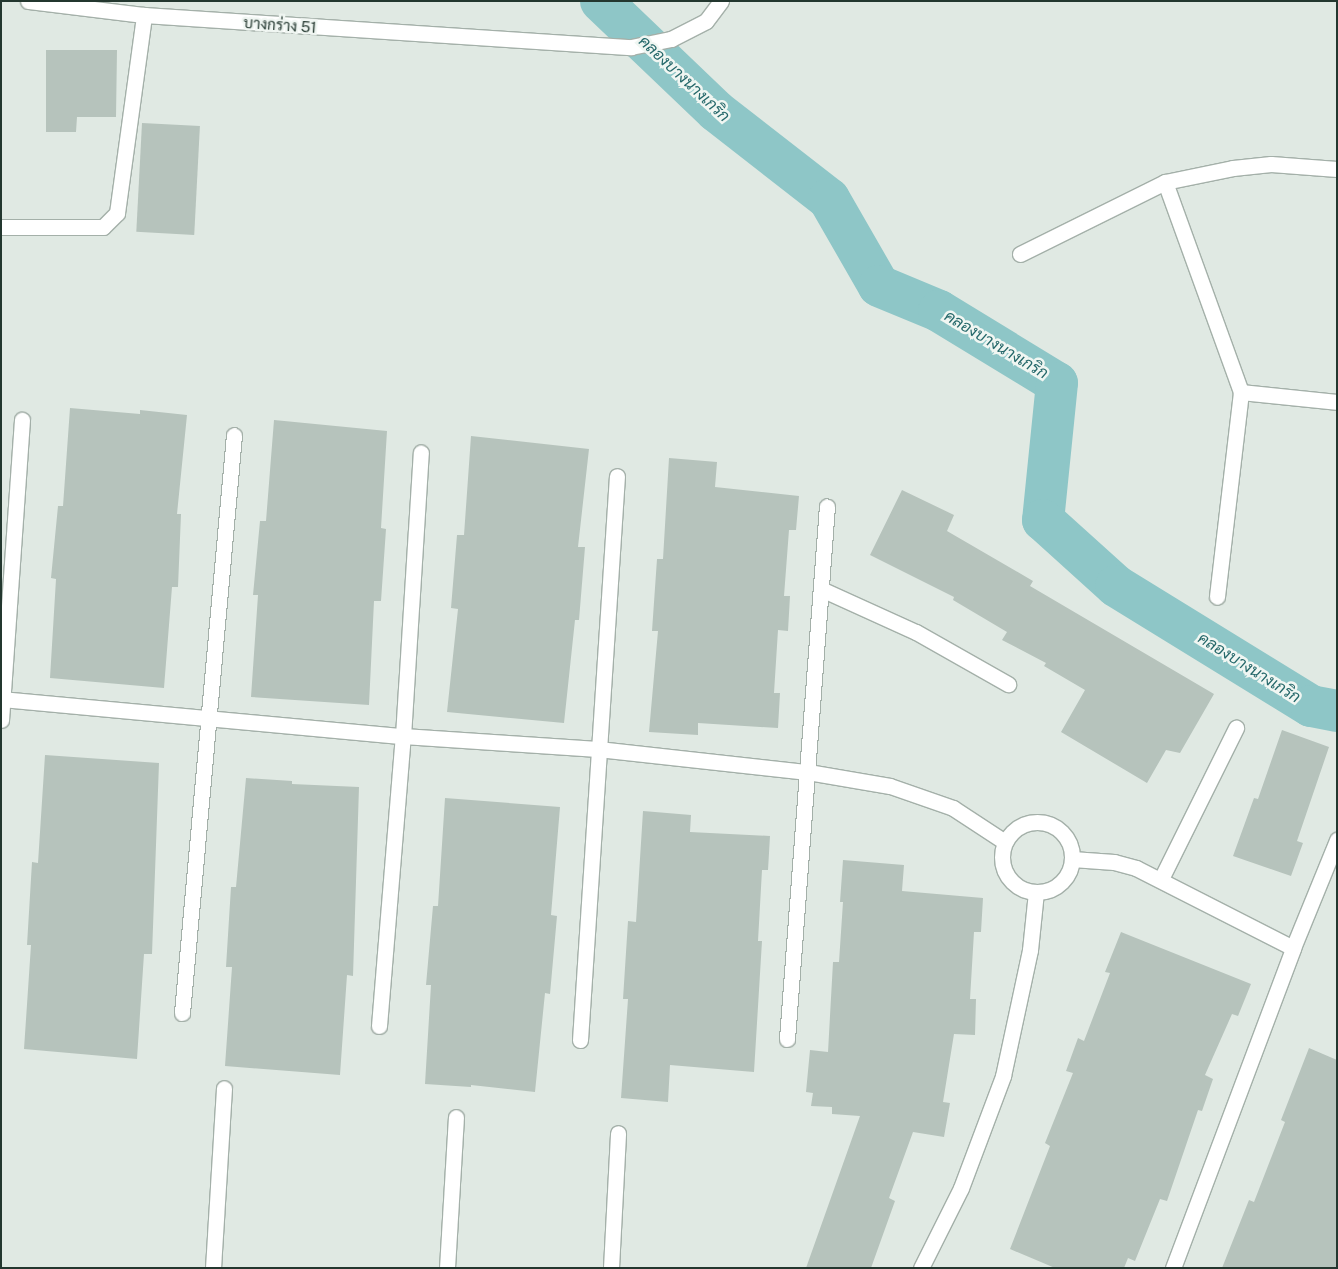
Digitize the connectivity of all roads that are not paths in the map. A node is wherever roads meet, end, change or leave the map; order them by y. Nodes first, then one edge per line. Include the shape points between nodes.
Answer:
1 (28, 1) edge
2 (721, 1) edge
3 (144, 16) junction
4 (1337, 169) edge
5 (1165, 182) junction
6 (1, 227) edge
7 (1020, 254) dead end
8 (1241, 392) junction
9 (1337, 402) edge
10 (22, 420) dead end
11 (234, 435) dead end
12 (421, 453) dead end
13 (617, 476) dead end
14 (826, 506) dead end
15 (821, 589) junction
16 (1217, 597) dead end
17 (1008, 684) dead end
18 (2, 699) edge
19 (208, 717) junction
20 (1, 720) edge
21 (1236, 728) dead end
22 (403, 736) junction
23 (598, 749) junction
24 (808, 772) junction
25 (1337, 840) edge
26 (1005, 842) junction
27 (1072, 858) junction
28 (1161, 880) junction
29 (1036, 892) junction
30 (1292, 948) junction
31 (182, 1013) dead end
32 (379, 1026) dead end
33 (787, 1039) dead end
34 (580, 1040) dead end
35 (224, 1088) dead end
36 (456, 1117) dead end
37 (618, 1134) dead end
38 (213, 1268) edge
39 (447, 1268) edge
40 (611, 1268) edge
41 (921, 1268) edge
42 (1173, 1268) edge

1 - 3 street, บางกร่าง 51
2 - 3 street, บางกร่าง 51 via 706,21 671,39 631,47
3 - 6 street via 117,213 104,227
4 - 5 street via 1271,164 1232,168
5 - 7 street
5 - 8 street
8 - 9 street
8 - 16 street
10 - 18 street
11 - 19 street
12 - 22 street
13 - 23 street
14 - 15 street
15 - 17 street via 916,632
15 - 24 street
18 - 19 street
18 - 20 street
19 - 22 street
19 - 31 street
21 - 28 street
22 - 23 street
22 - 32 street
23 - 24 street
23 - 34 street
24 - 26 street via 890,786 953,808
24 - 33 street
25 - 30 street
26 - 27 street via 1025,824 1052,825 1070,845
26 - 29 street via 1004,869 1011,881 1022,889
27 - 28 street via 1114,862
27 - 29 street via 1069,872 1061,883 1049,890
28 - 30 street
29 - 41 street via 1030,950 1003,1076 961,1188
30 - 42 street
35 - 38 street
36 - 39 street
37 - 40 street

